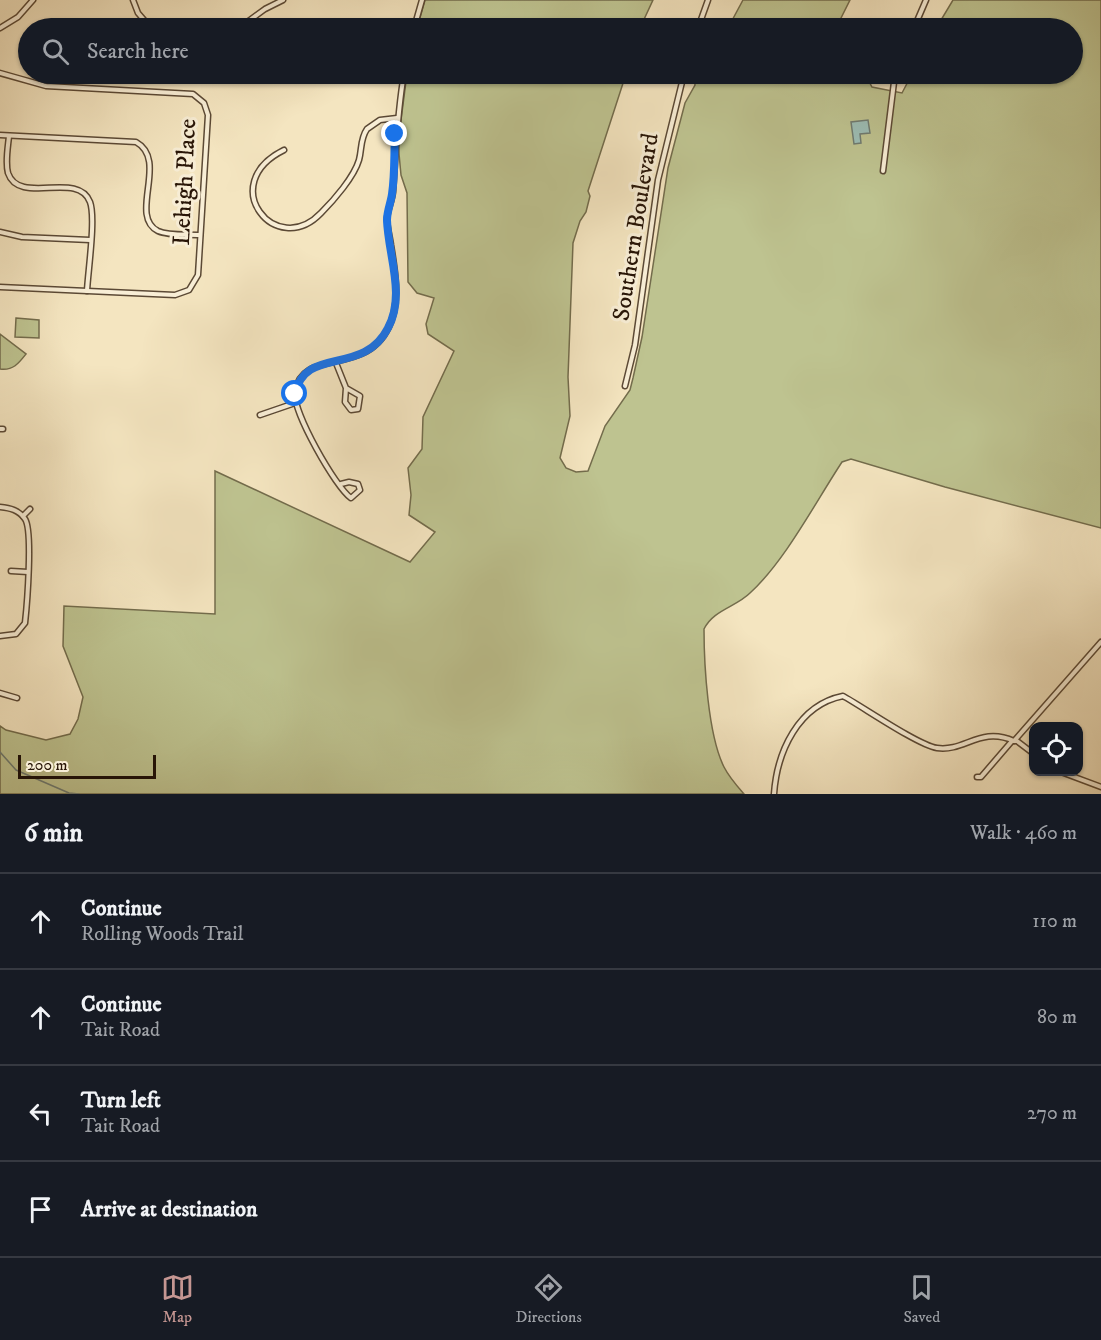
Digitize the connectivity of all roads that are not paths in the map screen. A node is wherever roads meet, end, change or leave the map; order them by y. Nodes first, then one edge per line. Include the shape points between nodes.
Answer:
1 (33, 0) edge
2 (133, 0) edge
3 (283, 0) edge
4 (422, 0) edge
5 (708, 0) edge
6 (926, 0) edge
7 (142, 18) edge
8 (252, 18) edge
9 (417, 18) edge
10 (702, 18) edge
11 (918, 18) edge
12 (0, 28) edge
13 (0, 73) edge
14 (18, 78) edge
15 (39, 84) edge
16 (402, 84) edge
17 (682, 84) edge
18 (894, 84) edge
19 (397, 118) junction
20 (0, 135) edge
21 (9, 136) junction
22 (284, 150) dead end
23 (884, 171) dead end
24 (0, 232) edge
25 (200, 235) junction
26 (90, 240) junction
27 (0, 287) edge
28 (87, 291) junction
29 (336, 363) junction
30 (625, 386) dead end
31 (346, 388) junction
32 (295, 403) junction
33 (260, 415) dead end
34 (341, 484) junction
35 (0, 507) edge
36 (30, 509) dead end
37 (23, 516) junction
38 (11, 571) dead end
39 (28, 572) junction
40 (0, 636) edge
41 (1101, 642) edge
42 (0, 693) edge
43 (17, 698) dead end
44 (1014, 741) junction
45 (1029, 751) edge
46 (1074, 776) edge
47 (977, 777) dead end
48 (1101, 787) edge
49 (774, 794) edge

1 - 12 street via 18,17
2 - 7 street
3 - 8 street
4 - 9 street
5 - 10 street
6 - 11 street
13 - 14 street, Lehigh Place
15 - 25 street, Lehigh Place via 187,93 198,97 208,115
16 - 19 street
17 - 30 street, Southern Boulevard via 658,180 635,345
18 - 23 street
19 - 22 street via 380,120 366,129 357,165 324,210 303,224 274,224 262,217 255,204 254,186 259,169
19 - 29 street via 387,217 396,293 394,312 380,341 367,352
20 - 21 street
21 - 25 street via 136,142 149,159 149,222 161,232
21 - 26 street via 7,165 13,180 24,187 73,189 84,194 91,207
24 - 26 street via 22,237
25 - 28 street, Lehigh Place via 198,275 189,290 175,295
26 - 28 street
27 - 28 street
29 - 31 street
29 - 32 street via 319,364 304,374 296,388
31 - 31 street via 345,402 351,410 358,409 360,396
32 - 33 street
32 - 34 street via 327,469
34 - 34 street via 351,498 360,490 358,484
35 - 37 street
36 - 37 street
37 - 39 street via 29,535
38 - 39 street
39 - 40 street via 23,629
41 - 44 street
42 - 43 street
44 - 45 street
44 - 47 street
44 - 49 street via 998,734 939,748 922,743 843,696 828,699 800,722 783,748
46 - 48 street

